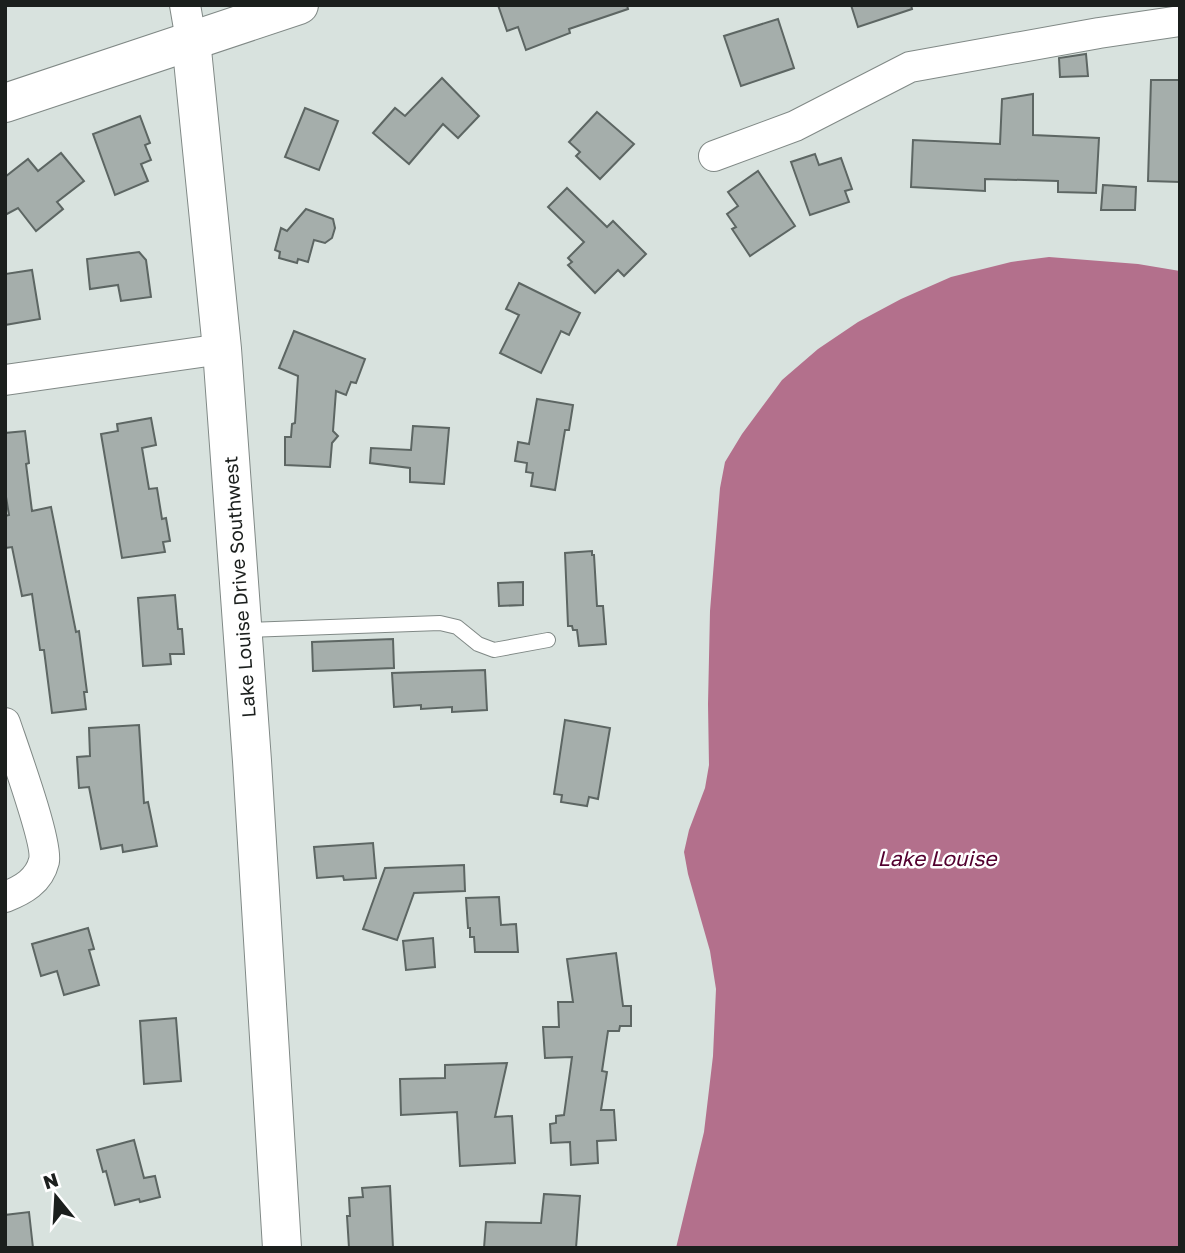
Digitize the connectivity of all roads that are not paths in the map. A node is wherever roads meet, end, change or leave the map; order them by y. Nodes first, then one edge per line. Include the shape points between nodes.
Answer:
1 (299, 5) edge
2 (1180, 21) edge
3 (188, 23) edge
4 (5, 103) edge
5 (714, 156) dead end
6 (222, 349) junction
7 (5, 380) edge
8 (243, 630) junction
9 (548, 640) dead end
10 (5, 723) edge
11 (5, 897) edge
12 (282, 1248) edge

1 - 3 street
2 - 5 street via 910,67 795,126
3 - 4 street
3 - 6 street, Lake Louise Drive Southwest
6 - 7 street
6 - 8 street, Lake Louise Drive Southwest
8 - 9 lane via 440,623 457,627 494,650
8 - 12 street, Lake Louise Drive Southwest
10 - 11 street via 44,850 42,864 29,886

